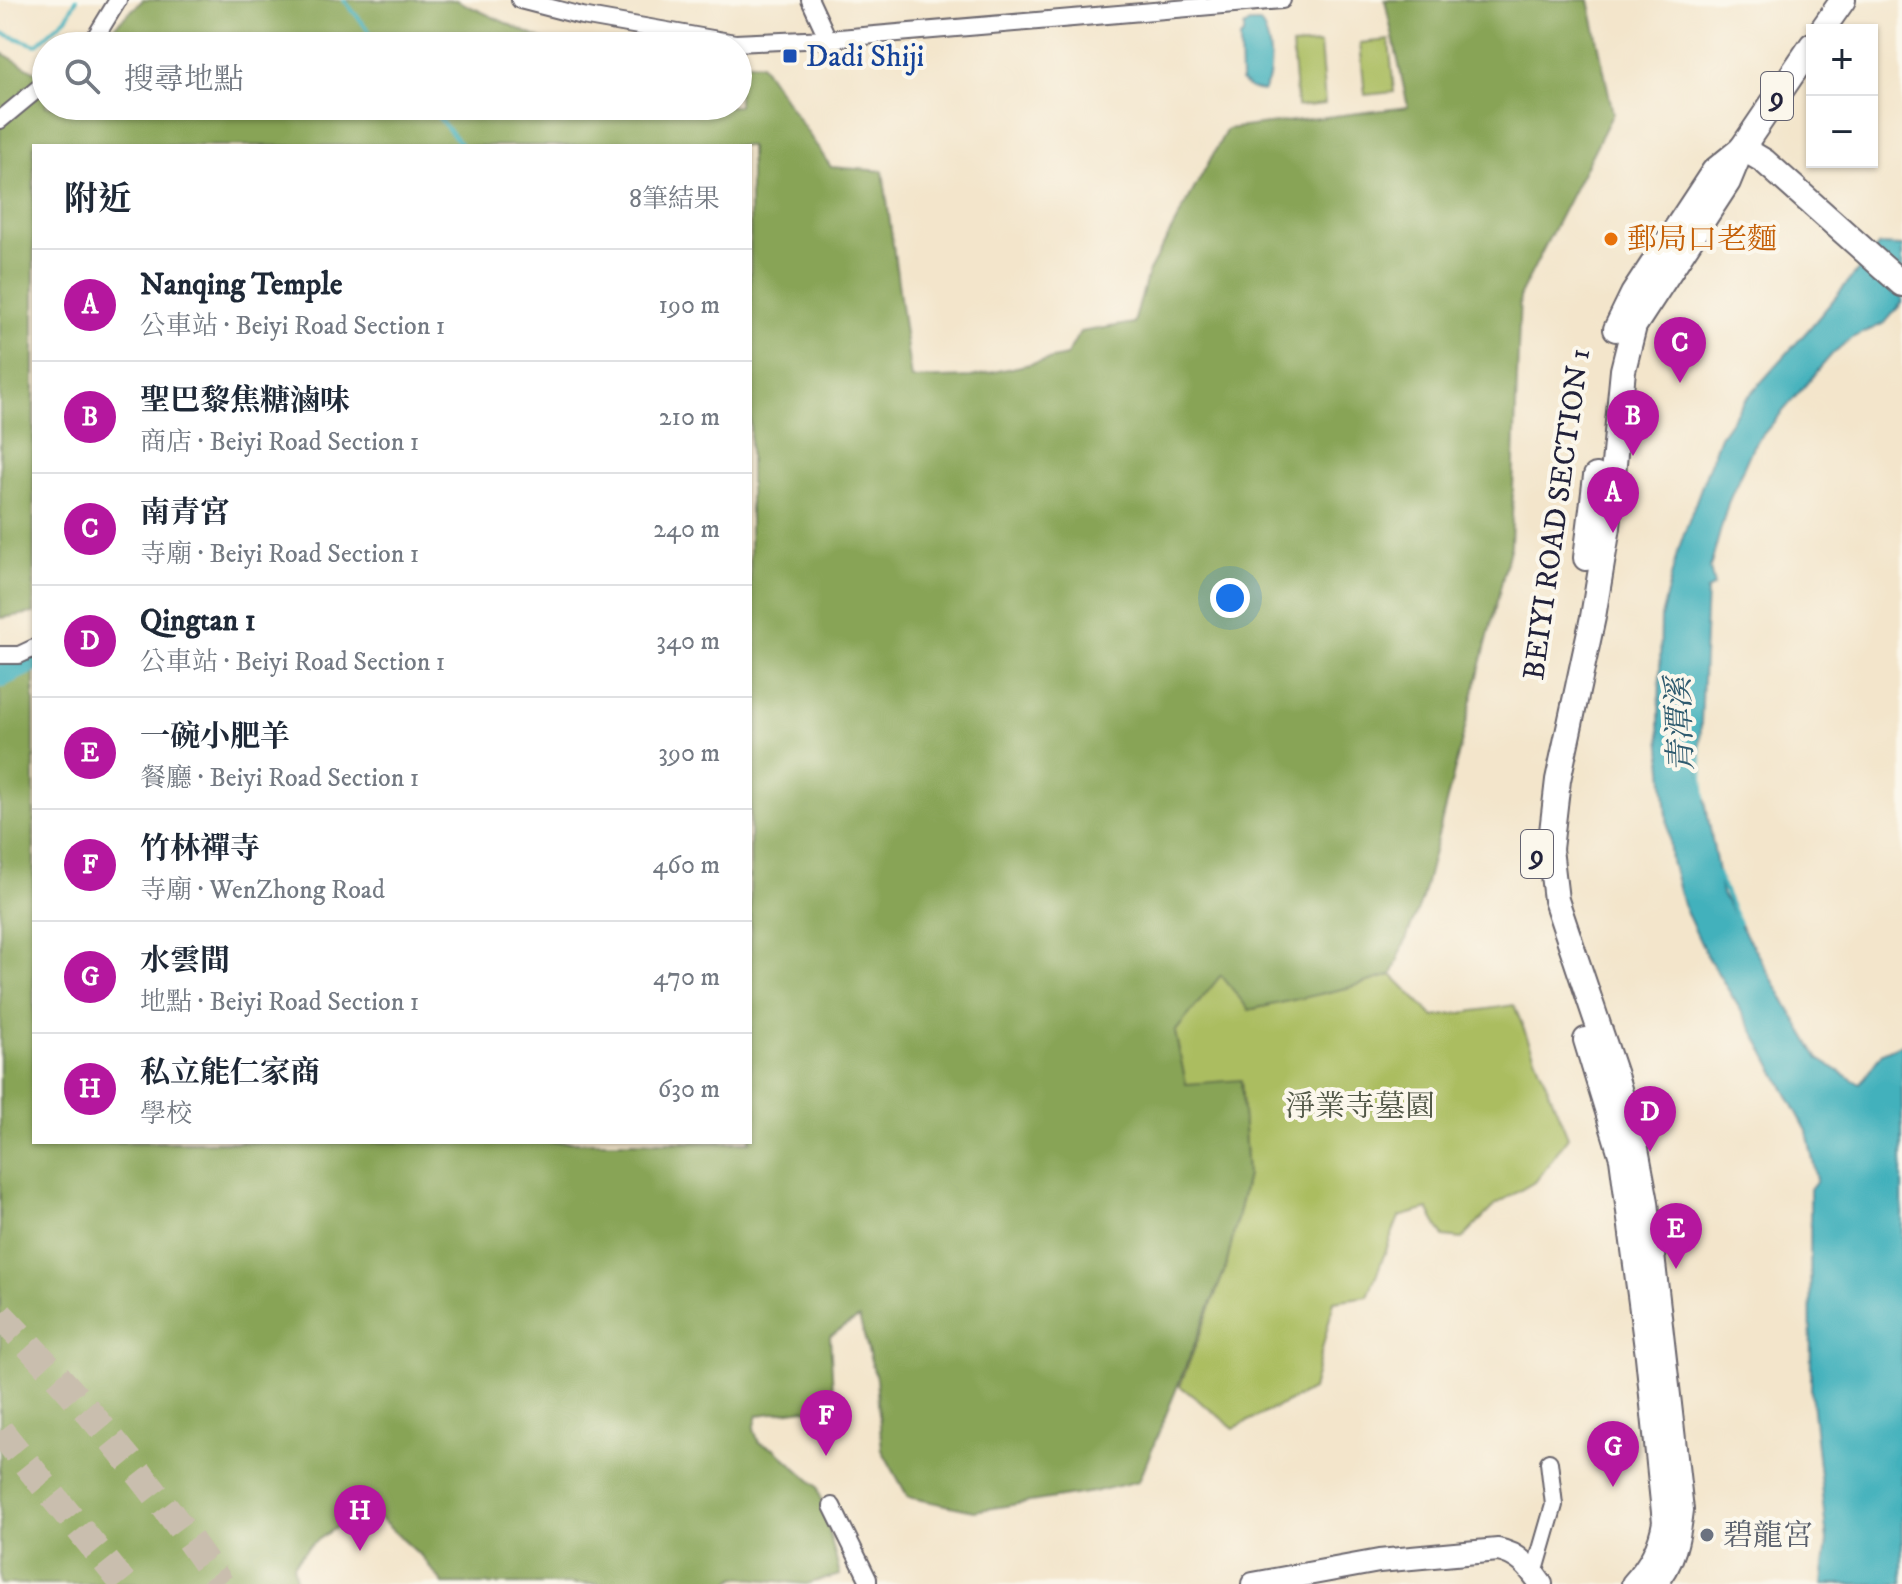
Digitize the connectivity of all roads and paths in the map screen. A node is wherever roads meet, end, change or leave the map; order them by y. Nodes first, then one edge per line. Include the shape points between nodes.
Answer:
1 (118, 0) edge
2 (520, 0) edge
3 (810, 0) edge
4 (1282, 0) edge
5 (1843, 0) edge
6 (1826, 24) edge
7 (99, 32) edge
8 (673, 32) edge
9 (828, 39) junction
10 (752, 42) edge
11 (1806, 54) edge
12 (32, 94) edge
13 (0, 120) edge
14 (1742, 148) junction
15 (1902, 284) edge
16 (32, 649) edge
17 (0, 655) edge
18 (1549, 1462) dead end
19 (832, 1506) dead end
20 (1538, 1579) edge
21 (1262, 1582) edge
22 (868, 1584) edge
23 (1634, 1584) edge
24 (1654, 1584) edge

1 - 7 street
2 - 8 street
3 - 9 street
4 - 9 street
5 - 6 main road
9 - 10 street
11 - 14 main road, 9
12 - 13 street
14 - 15 main road via 1764,161
14 - 23 main road, BEIYI ROAD SECTION 1 / 9 via 1714,171 1617,325 1570,661 1538,828 1543,903 1622,1158 1631,1222 1665,1522 1656,1553
14 - 24 main road, BEIYI ROAD SECTION 1 / 9 via 1728,182 1634,326 1623,370 1608,527 1558,780 1550,849 1556,900 1615,1075 1646,1202 1681,1510 1677,1541
16 - 17 street
18 - 20 street via 1554,1505
19 - 22 street
20 - 21 street via 1511,1552 1498,1550 1366,1563

